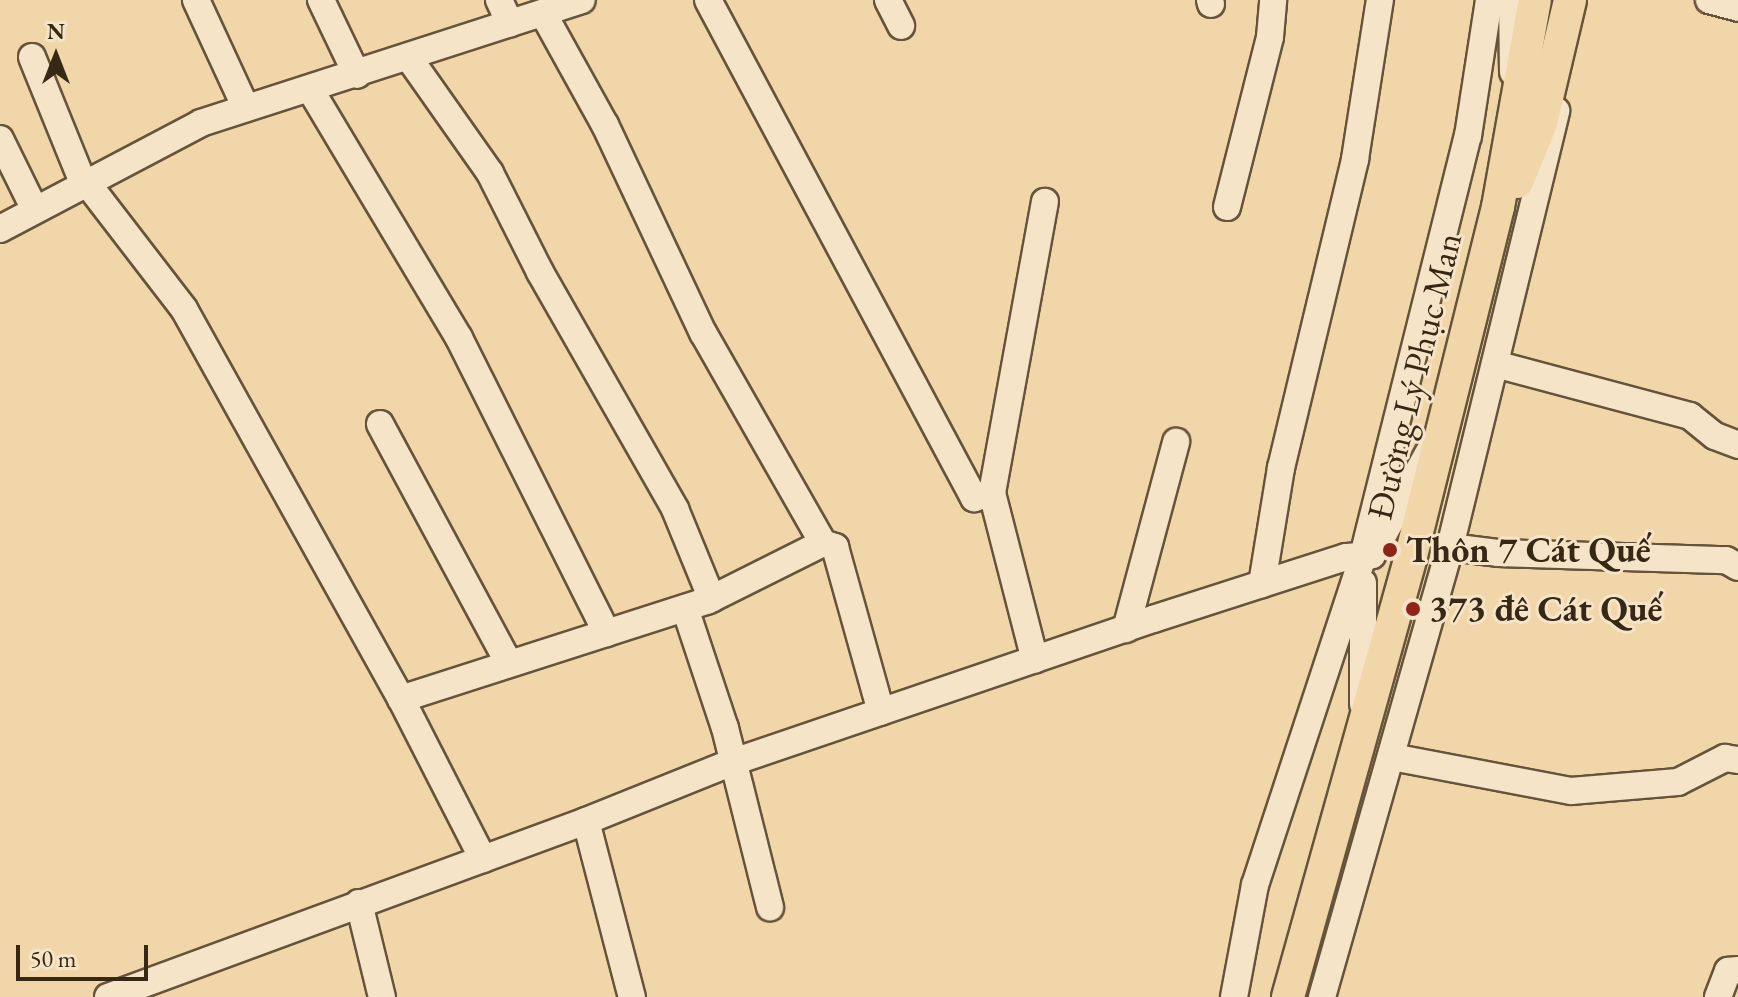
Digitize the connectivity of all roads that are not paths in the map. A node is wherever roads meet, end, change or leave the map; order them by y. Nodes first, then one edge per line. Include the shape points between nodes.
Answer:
1 (196, 0) edge
2 (321, 0) edge
3 (499, 0) edge
4 (582, 0) edge
5 (708, 0) edge
6 (888, 0) edge
7 (1273, 0) edge
8 (1380, 0) edge
9 (1489, 0) edge
10 (1512, 0) edge
11 (1535, 0) edge
12 (1570, 0) edge
13 (1579, 0) edge
14 (1709, 0) edge
15 (1738, 8) edge
16 (543, 13) junction
17 (510, 24) junction
18 (901, 26) dead end
19 (32, 57) dead end
20 (409, 58) junction
21 (357, 75) junction
22 (310, 89) junction
23 (246, 108) junction
24 (1517, 117) junction
25 (0, 139) edge
26 (85, 184) junction
27 (1045, 202) dead end
28 (1227, 207) dead end
29 (1498, 207) junction
30 (35, 210) junction
31 (0, 229) edge
32 (1495, 364) junction
33 (380, 424) dead end
34 (1443, 425) junction
35 (1176, 442) dead end
36 (1738, 445) edge
37 (992, 493) junction
38 (823, 543) junction
39 (1450, 547) junction
40 (1363, 556) junction
41 (1738, 567) edge
42 (1262, 584) junction
43 (712, 599) junction
44 (1398, 602) junction
45 (685, 608) junction
46 (1126, 629) junction
47 (607, 633) junction
48 (1035, 660) junction
49 (509, 664) junction
50 (401, 699) junction
51 (881, 712) junction
52 (1363, 716) junction
53 (1402, 724) junction
54 (1392, 757) junction
55 (1738, 760) edge
56 (733, 762) junction
57 (1339, 814) junction
58 (586, 821) junction
59 (483, 859) junction
60 (359, 903) junction
61 (770, 907) dead end
62 (1738, 970) edge
63 (108, 997) edge
64 (382, 997) edge
65 (632, 997) edge
66 (1234, 997) edge
67 (1288, 997) edge
68 (1310, 997) edge
69 (1322, 997) edge
70 (1718, 997) edge

1 - 23 street
2 - 21 street
3 - 17 street
4 - 16 street
5 - 37 street via 974,498
6 - 18 street
7 - 28 street via 1270,37
8 - 42 street via 1355,159 1281,468
9 - 40 street via 1468,136
10 - 24 street
11 - 24 main road, Đường Lý Phục Man
12 - 29 main road via 1526,172
13 - 32 street via 1576,31
14 - 15 street
16 - 17 street
16 - 38 street via 605,125 703,333
17 - 20 street
19 - 26 street
20 - 21 street
20 - 43 street via 490,173 675,509
21 - 22 street
22 - 23 street
22 - 47 street via 459,338
23 - 26 street via 201,123
24 - 29 main road, Đường Lý Phục Man
25 - 30 street
26 - 30 street
26 - 50 street via 184,309
27 - 37 street
29 - 34 main road, Đường Lý Phục Man
30 - 31 street
32 - 36 street via 1690,416 1715,436
32 - 39 street
33 - 49 street
34 - 40 street via 1372,555
34 - 44 main road, Đường Lý Phục Man
35 - 46 street
37 - 48 street
38 - 43 street
38 - 51 street via 835,547
39 - 41 street via 1726,560
39 - 53 street
40 - 42 street
40 - 52 street
40 - 66 street via 1255,885
42 - 46 street
43 - 45 street
44 - 52 main road, Đường Lý Phục Man
44 - 53 street
45 - 47 street
45 - 56 street
46 - 48 street
47 - 49 street
48 - 51 street
49 - 50 street
50 - 59 street
51 - 56 street
52 - 57 main road, Đường Lý Phục Man
53 - 54 street
54 - 55 street via 1571,791 1678,782 1725,758
54 - 69 street
56 - 58 street
56 - 61 street
57 - 67 main road, Đường Lý Phục Man
57 - 68 street via 1339,871
58 - 59 street
58 - 65 street
59 - 60 street
60 - 63 street
60 - 64 street
62 - 70 street via 1728,971

